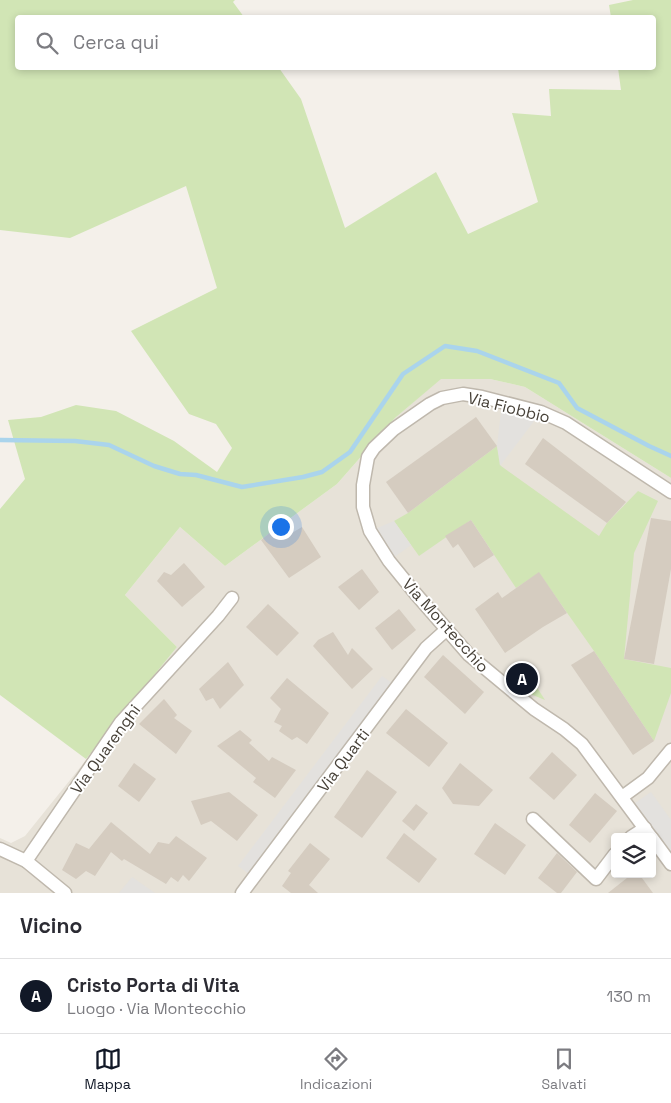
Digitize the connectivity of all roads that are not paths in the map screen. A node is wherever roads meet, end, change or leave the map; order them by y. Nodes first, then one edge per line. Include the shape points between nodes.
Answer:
1 (374, 448) joint
2 (671, 492) edge
3 (232, 598) dead end
4 (446, 630) junction
5 (671, 750) edge
6 (622, 797) junction
7 (533, 819) dead end
8 (649, 833) edge
9 (656, 843) edge
10 (0, 849) edge
11 (611, 859) edge
12 (26, 861) junction
13 (671, 864) edge
14 (65, 893) edge
15 (242, 893) edge

1 - 2 street, Via Fiobbio via 394,429 430,404 463,394 541,412 566,423
1 - 4 street, Via Montecchio via 368,457 363,485 363,507 370,531 388,561
3 - 12 street, Via Quarenghi via 121,722
4 - 6 street, Via Montecchio via 469,656 582,744
4 - 15 street, Via Quarti via 426,648
5 - 6 street via 648,778
6 - 8 street, Via Montecchio
7 - 11 street via 596,879
9 - 13 street, Via Montecchio
10 - 12 street
12 - 14 street

